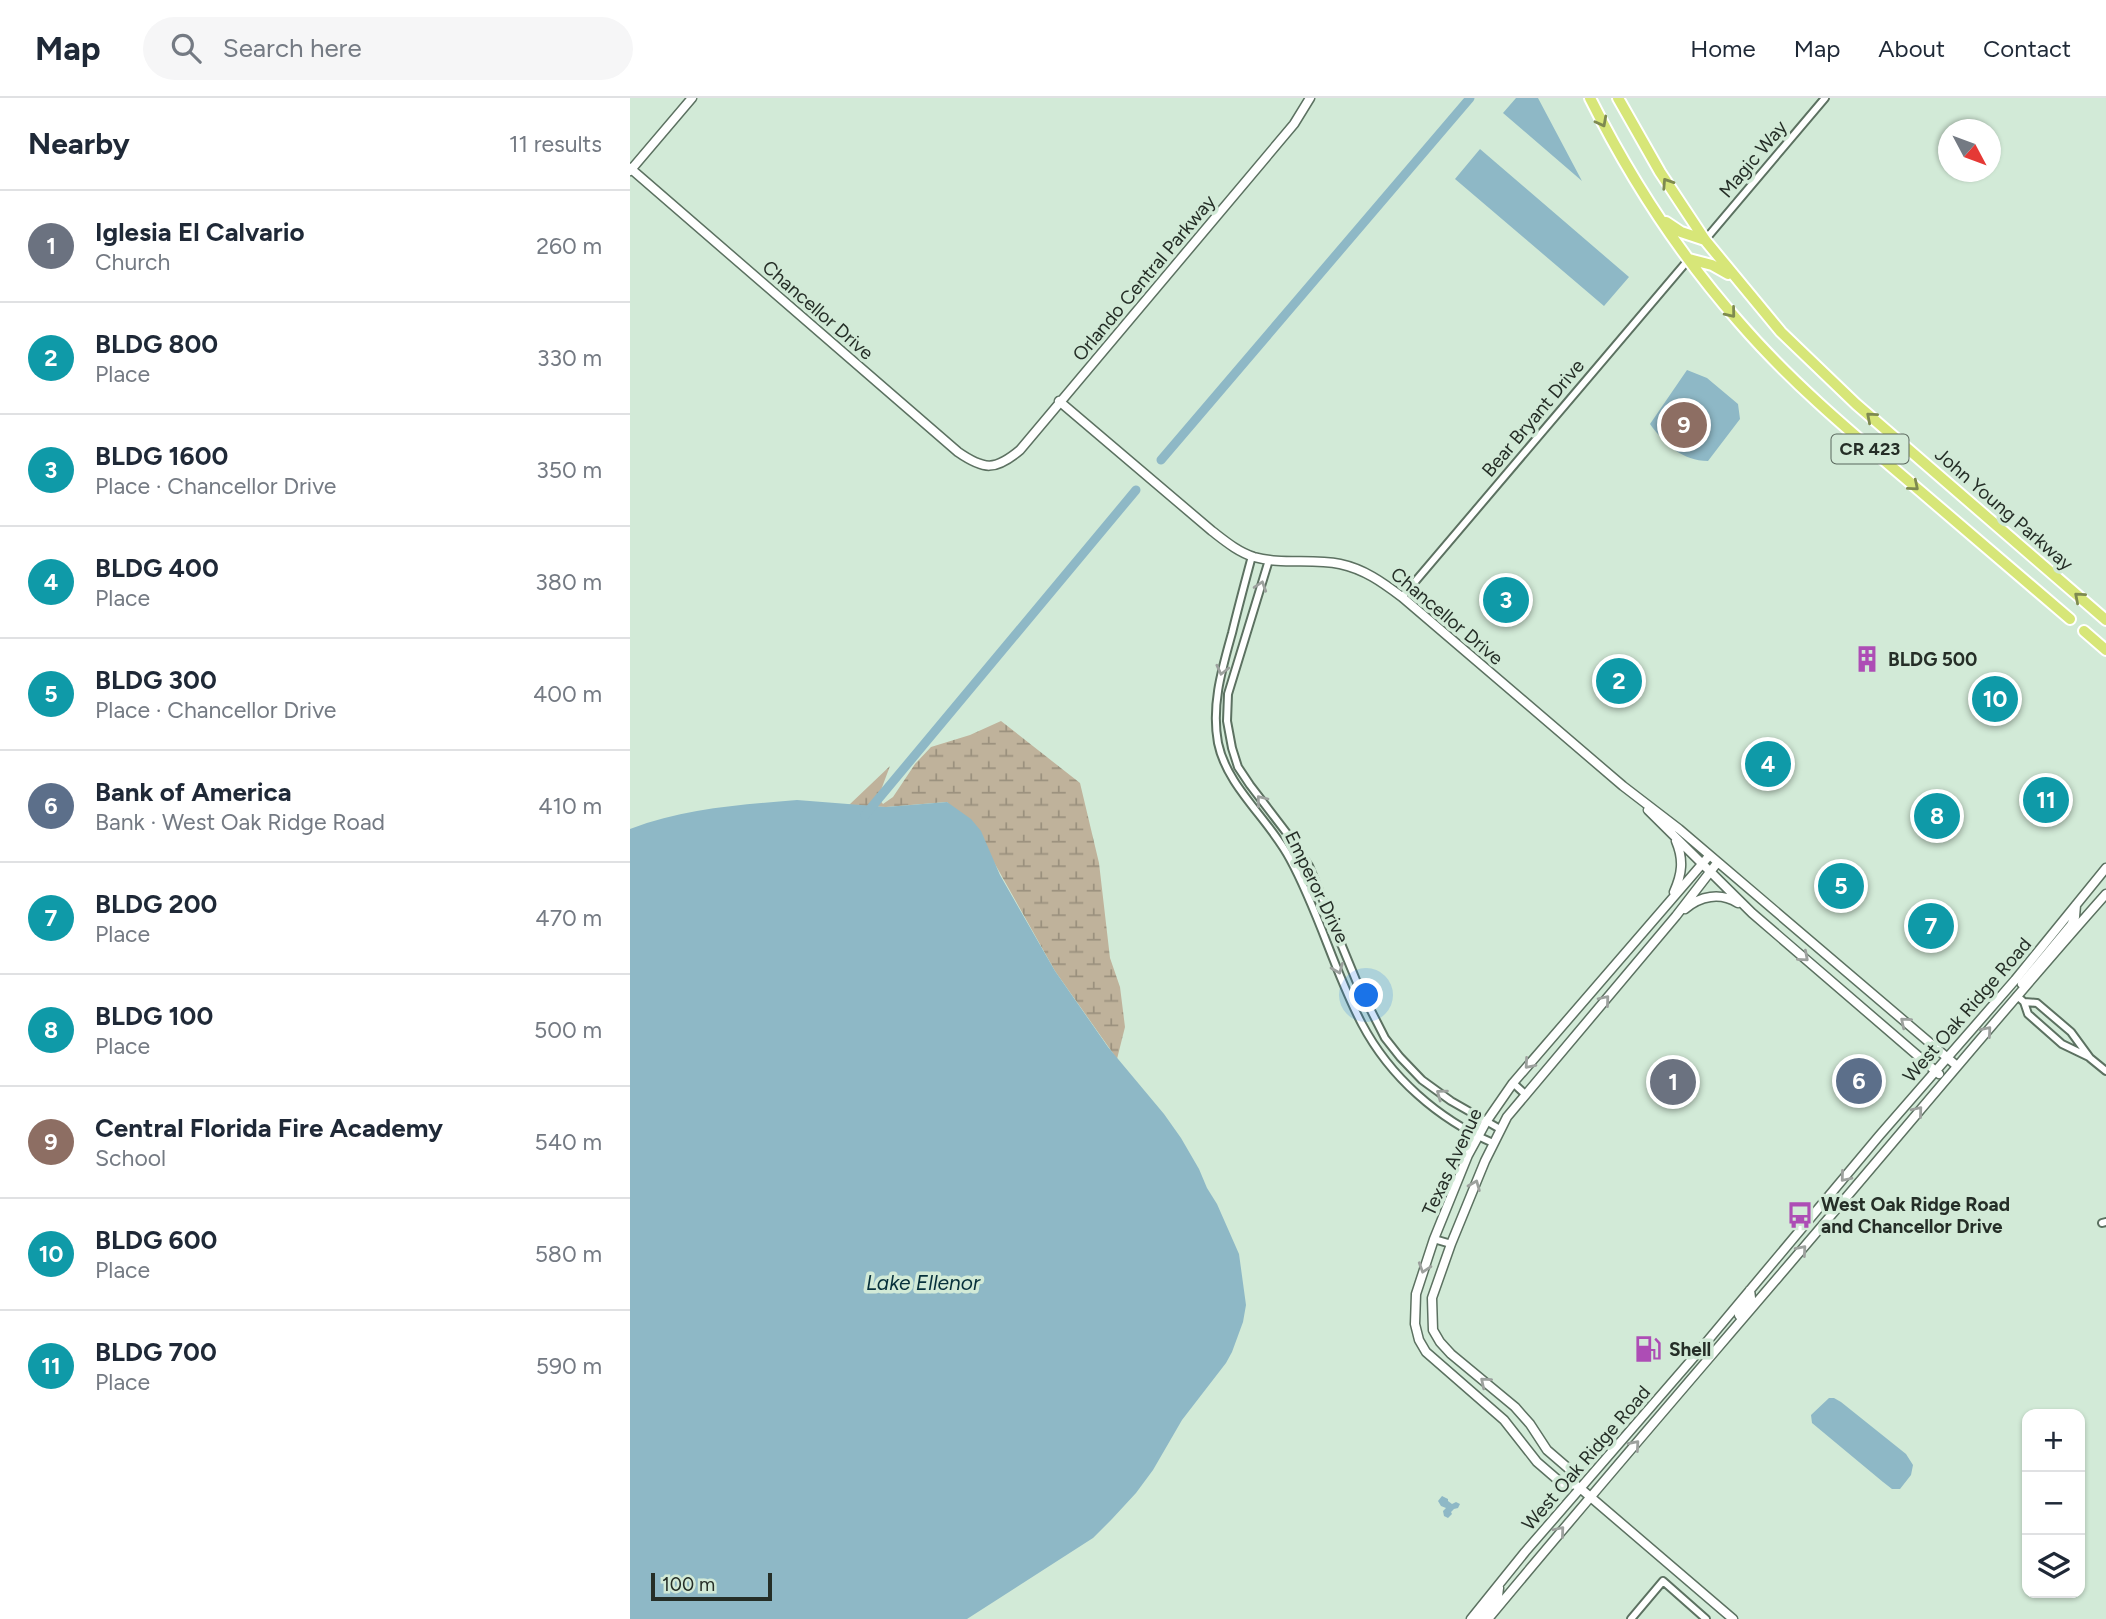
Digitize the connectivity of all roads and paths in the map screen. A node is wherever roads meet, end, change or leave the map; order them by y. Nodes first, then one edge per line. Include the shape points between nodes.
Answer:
1 (692, 98) edge
2 (1310, 98) edge
3 (1590, 98) edge
4 (1618, 98) edge
5 (1825, 98) edge
6 (630, 169) edge
7 (1658, 216) junction
8 (1705, 240) junction
9 (1689, 259) junction
10 (1736, 279) junction
11 (1059, 401) junction
12 (991, 466) joint
13 (1252, 556) junction
14 (1269, 560) junction
15 (1402, 597) junction
16 (2070, 619) dead end
17 (2106, 620) edge
18 (2084, 631) dead end
19 (2106, 650) edge
20 (1623, 786) junction
21 (1673, 835) junction
22 (1709, 856) junction
23 (1717, 863) junction
24 (1702, 864) junction
25 (2106, 868) edge
26 (1710, 872) junction
27 (2106, 894) edge
28 (1670, 901) junction
29 (2076, 905) junction
30 (1752, 913) junction
31 (1676, 916) junction
32 (2021, 999) junction
33 (1947, 1058) junction
34 (2090, 1058) junction
35 (1957, 1066) junction
36 (1936, 1071) junction
37 (2106, 1071) edge
38 (1945, 1079) junction
39 (1513, 1083) junction
40 (1525, 1094) junction
41 (1486, 1122) junction
42 (1500, 1129) junction
43 (1478, 1136) junction
44 (1493, 1143) junction
45 (1434, 1239) junction
46 (1451, 1244) junction
47 (1750, 1290) junction
48 (1416, 1294) junction
49 (1433, 1298) junction
50 (1742, 1319) junction
51 (1451, 1354) junction
52 (1440, 1366) junction
53 (1507, 1400) junction
54 (1496, 1413) junction
55 (1547, 1450) junction
56 (1537, 1462) junction
57 (1577, 1486) junction
58 (1590, 1497) junction
59 (1499, 1585) junction
60 (1471, 1619) edge
61 (1478, 1619) edge
62 (1488, 1619) edge
63 (1631, 1619) edge
64 (1706, 1619) edge
65 (1733, 1619) edge

1 - 6 street
2 - 11 street, Orlando Central Parkway via 1294,124
3 -> 7 highway, CR 423
8 -> 4 highway, John Young Parkway / CR 423
5 - 8 street, Magic Way
6 - 12 street, Chancellor Drive via 958,452
7 - 8 highway via 1681,232
7 - 9 highway, CR 423
8 - 10 highway, John Young Parkway / CR 423
9 - 10 highway
9 - 15 street, Bear Bryant Drive
9 -> 16 highway, CR 423 via 1738,321 1811,397
17 -> 10 highway, John Young Parkway / CR 423 via 1831,382
11 - 12 street, Orlando Central Parkway via 1020,450
11 - 13 street, Chancellor Drive via 1212,531
13 - 14 street, Chancellor Drive
13 -> 43 street, Emperor Drive via 1217,695 1218,743 1224,764 1290,858 1357,1013 1382,1056 1419,1096
14 - 15 street, Chancellor Drive via 1339,563 1378,578
41 -> 14 street, Emperor Drive via 1422,1080 1385,1038 1309,866 1238,767 1227,721 1228,694
15 - 20 street, Chancellor Drive
18 - 19 highway
20 - 21 street, Chancellor Drive
20 - 22 street, Chancellor Drive
21 - 24 street, Chancellor Drive
21 - 28 street via 1682,867
22 - 23 street, Chancellor Drive
22 - 24 street, Texas Avenue
23 - 26 street, Texas Avenue
33 -> 23 street, Chancellor Drive
24 - 26 street, Chancellor Drive
24 - 28 street, Texas Avenue
25 - 29 street, West Oak Ridge Road
26 - 30 street, Chancellor Drive
26 - 31 street, Texas Avenue
27 - 32 street, West Oak Ridge Road
28 -> 39 street, Texas Avenue
29 - 32 street via 2071,925 2028,974 2021,986
29 - 33 street, West Oak Ridge Road
30 - 31 street via 1732,900 1706,897
30 -> 36 street, Chancellor Drive
40 -> 31 street, Texas Avenue
32 - 34 street via 2028,1014 2062,1044
32 - 34 street via 2037,1003 2071,1032
35 -> 32 street, West Oak Ridge Road
33 - 35 street, Chancellor Drive
33 - 36 street, West Oak Ridge Road
34 - 37 street
35 - 38 street, West Oak Ridge Road
36 - 38 street, Chancellor Drive
36 -> 47 street, West Oak Ridge Road
50 -> 38 street, West Oak Ridge Road
39 - 40 street
39 - 41 street, Texas Avenue
40 - 42 street, Texas Avenue
41 - 42 street, Emperor Drive
41 - 43 street, Texas Avenue
42 - 44 street, Texas Avenue
43 - 44 street, Emperor Drive
43 - 45 street, Texas Avenue
46 -> 44 street, Texas Avenue
45 - 46 street
45 -> 48 street, Texas Avenue
46 - 49 street, Texas Avenue
47 - 50 street via 1751,1298 1739,1315
47 - 57 street, West Oak Ridge Road
48 - 49 street
48 - 52 street, Texas Avenue via 1419,1340
49 - 51 street, Texas Avenue via 1433,1330
58 -> 50 street, West Oak Ridge Road
51 - 52 street
53 -> 51 street, Texas Avenue
52 - 54 street, Texas Avenue
53 - 54 street
53 - 55 street, Texas Avenue
54 - 56 street, Texas Avenue
55 - 56 street
55 - 57 street, Texas Avenue via 1576,1475
56 - 57 street, Texas Avenue via 1566,1487
57 - 58 street, Texas Avenue
57 - 59 street, West Oak Ridge Road
62 -> 58 street, West Oak Ridge Road
58 - 65 street, Texas Avenue
59 - 60 street, West Oak Ridge Road
59 - 61 street via 1498,1596
63 - 64 street via 1662,1581

